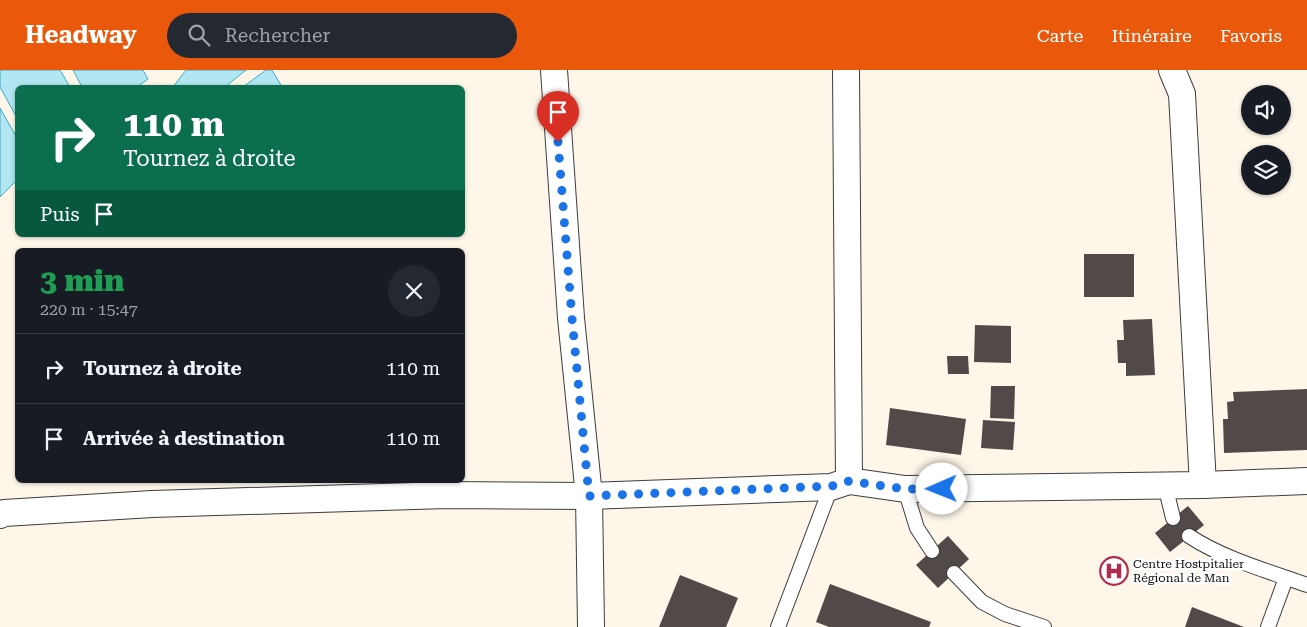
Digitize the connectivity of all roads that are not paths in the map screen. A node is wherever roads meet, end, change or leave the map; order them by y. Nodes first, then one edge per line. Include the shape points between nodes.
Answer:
1 (554, 70) edge
2 (846, 70) edge
3 (1172, 70) edge
4 (1307, 481) edge
5 (840, 484) junction
6 (1165, 485) junction
7 (1203, 485) junction
8 (905, 489) junction
9 (589, 496) junction
10 (0, 515) edge
11 (1173, 518) dead end
12 (1189, 536) dead end
13 (932, 551) dead end
14 (954, 573) dead end
15 (1286, 578) junction
16 (1307, 585) edge
17 (591, 627) edge
18 (778, 627) edge
19 (1044, 627) edge
20 (1268, 627) edge

1 - 9 street
2 - 5 street
3 - 7 street via 1182,94
4 - 7 street
5 - 8 street
5 - 9 street
5 - 18 lane
6 - 7 street
6 - 8 street
6 - 11 lane
8 - 13 lane via 917,528
9 - 10 street via 447,495 152,504
9 - 17 street
12 - 15 lane via 1254,567
14 - 19 lane via 982,602 1005,614
15 - 16 lane
15 - 20 lane

